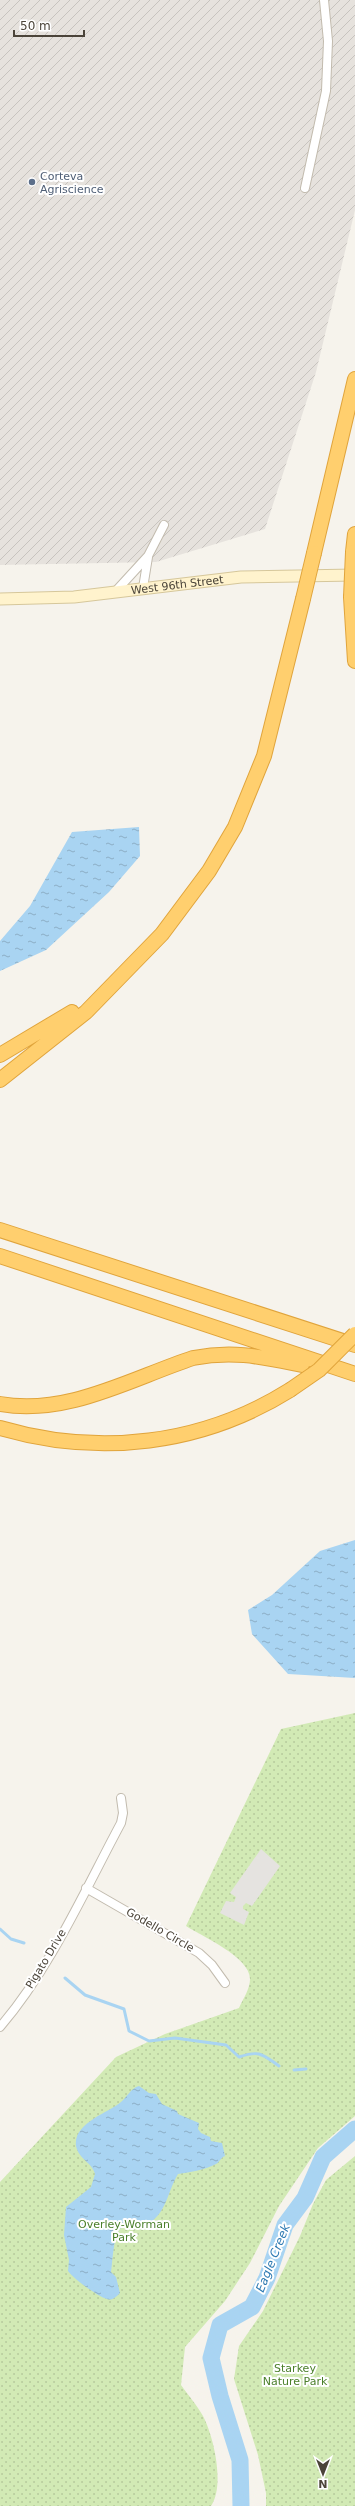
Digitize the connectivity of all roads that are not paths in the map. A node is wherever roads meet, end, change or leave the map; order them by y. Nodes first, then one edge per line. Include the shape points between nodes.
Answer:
1 (324, 0) edge
2 (305, 188) dead end
3 (355, 379) edge
4 (164, 525) dead end
5 (355, 534) edge
6 (148, 556) junction
7 (355, 575) edge
8 (143, 588) junction
9 (115, 592) junction
10 (0, 599) edge
11 (355, 660) edge
12 (131, 966) junction
13 (0, 1055) edge
14 (0, 1080) edge
15 (0, 1230) edge
16 (0, 1256) edge
17 (355, 1334) edge
18 (355, 1345) edge
19 (355, 1375) edge
20 (0, 1404) edge
21 (0, 1428) edge
22 (121, 1798) dead end
23 (86, 1888) junction
24 (225, 1983) dead end
25 (0, 2027) edge

1 - 2 street via 328,41 326,91
3 - 12 highway, bridge via 272,731 246,803 222,851 194,893 162,934
4 - 6 street
5 - 11 highway, bridge via 352,597
6 - 8 street
6 - 9 street
7 - 8 main road, West 96th Street via 241,577
8 - 9 main road, West 96th Street
9 - 10 main road, West 96th Street via 74,597
12 - 13 highway via 68,1015
12 - 14 highway via 86,1012
15 - 18 highway
16 - 19 highway
17 - 21 highway, bridge via 324,1365 290,1390 225,1422 188,1434 151,1441 68,1443
19 - 20 highway via 262,1356 215,1354 193,1358 60,1404 32,1407
22 - 23 street, Pigato Drive via 121,1823
23 - 24 street, Godello Circle via 199,1953
23 - 25 street, Pigato Drive via 16,2009

